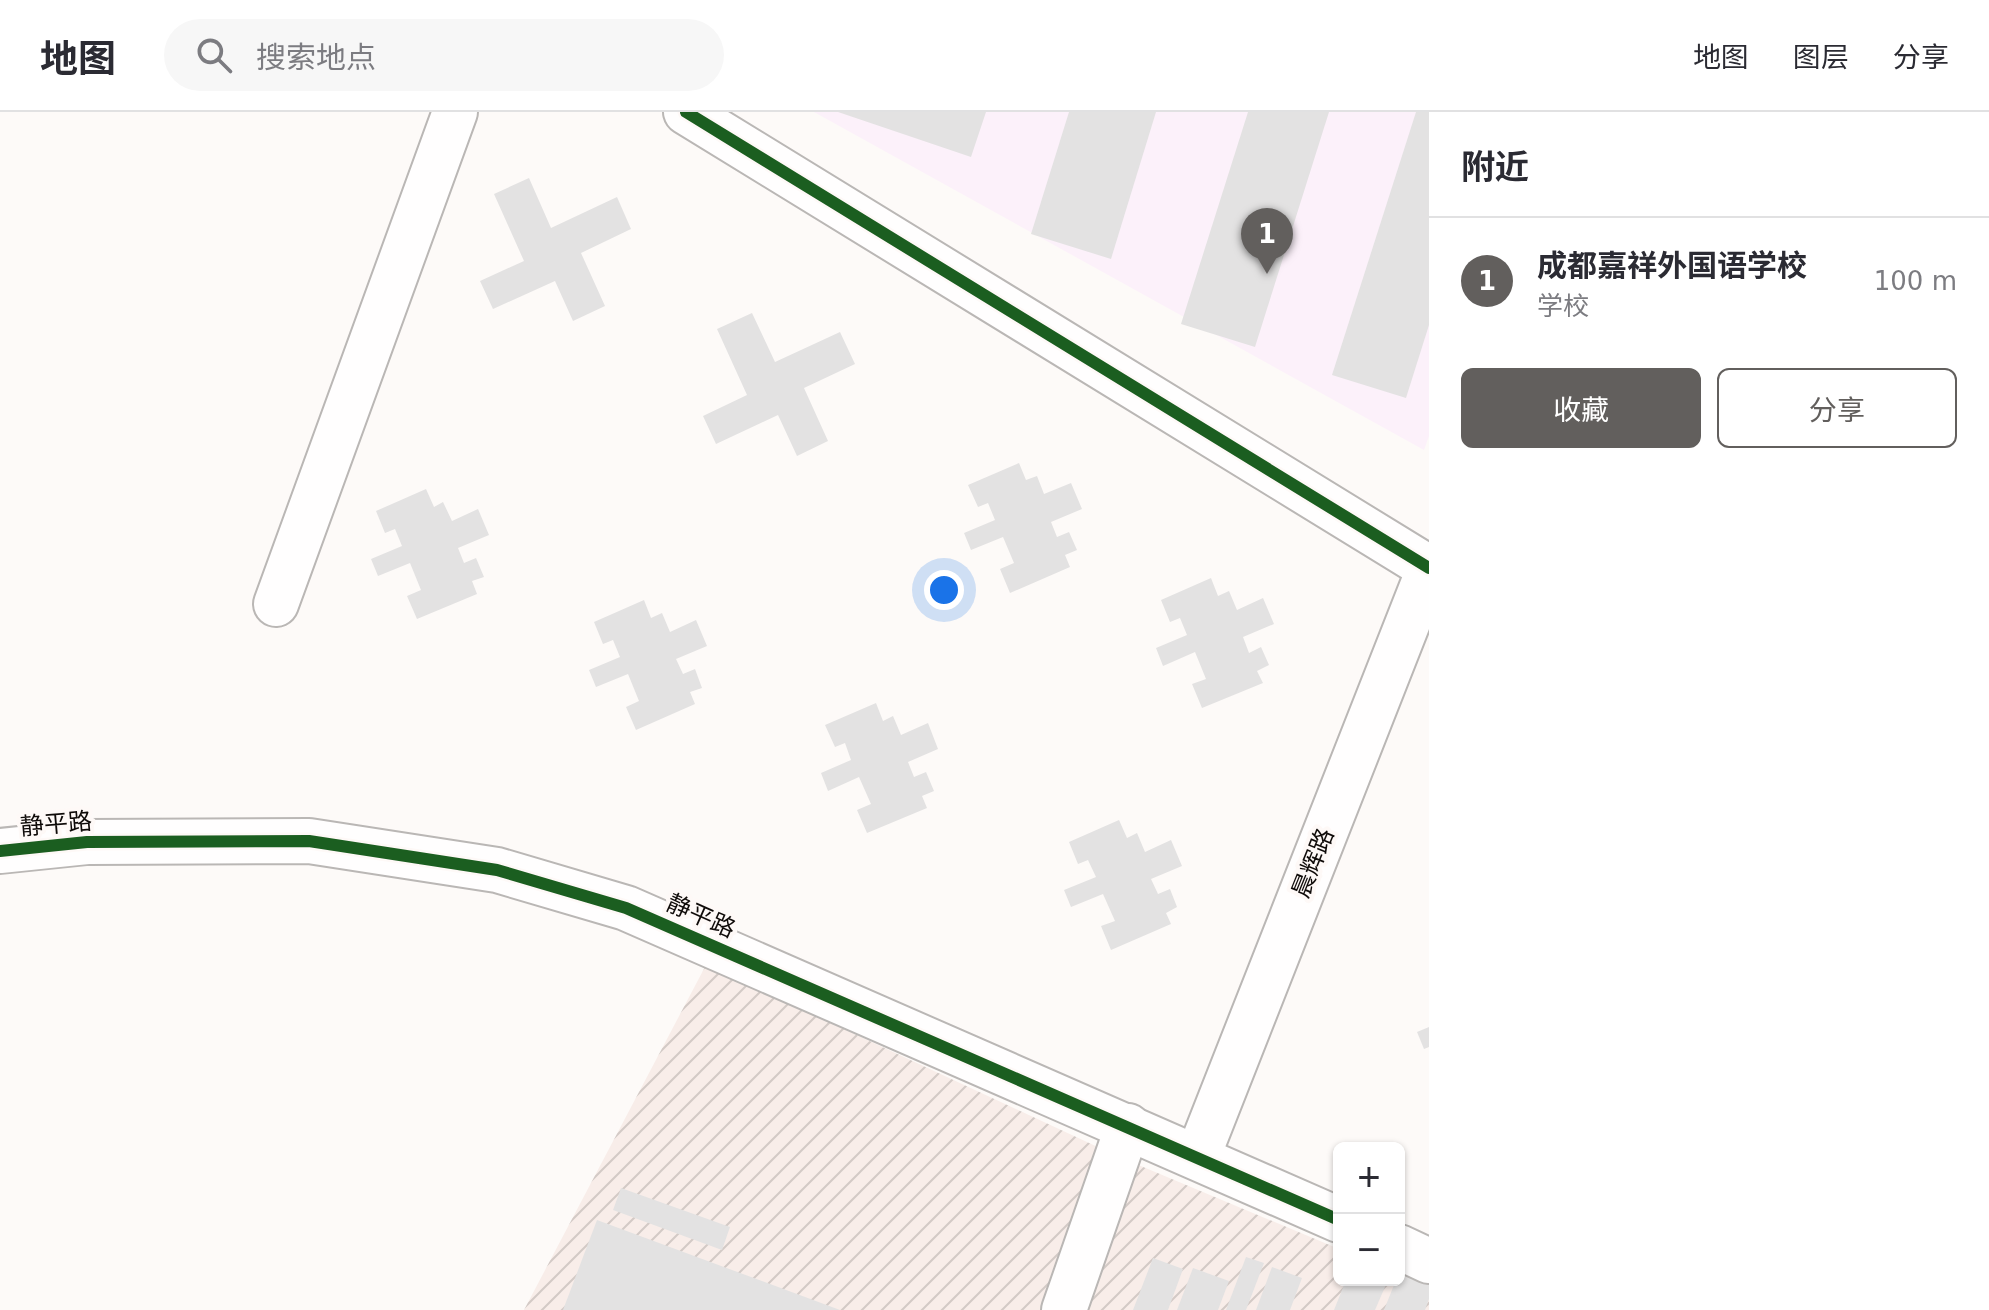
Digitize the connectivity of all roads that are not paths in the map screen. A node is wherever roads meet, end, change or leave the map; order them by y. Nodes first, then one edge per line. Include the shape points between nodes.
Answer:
1 (455, 112) edge
2 (686, 112) edge
3 (1429, 569) edge
4 (276, 604) dead end
5 (0, 851) edge
6 (1128, 1126) junction
7 (1198, 1156) junction
8 (1333, 1217) edge
9 (1405, 1250) edge
10 (1429, 1261) edge
11 (1064, 1310) edge

1 - 4 street
2 - 3 street
3 - 7 street, 晨辉路
5 - 6 street, 静平路 via 87,842 309,841 497,870 626,908
6 - 7 street, 静平路
6 - 11 street
7 - 8 street, 静平路
9 - 10 street

